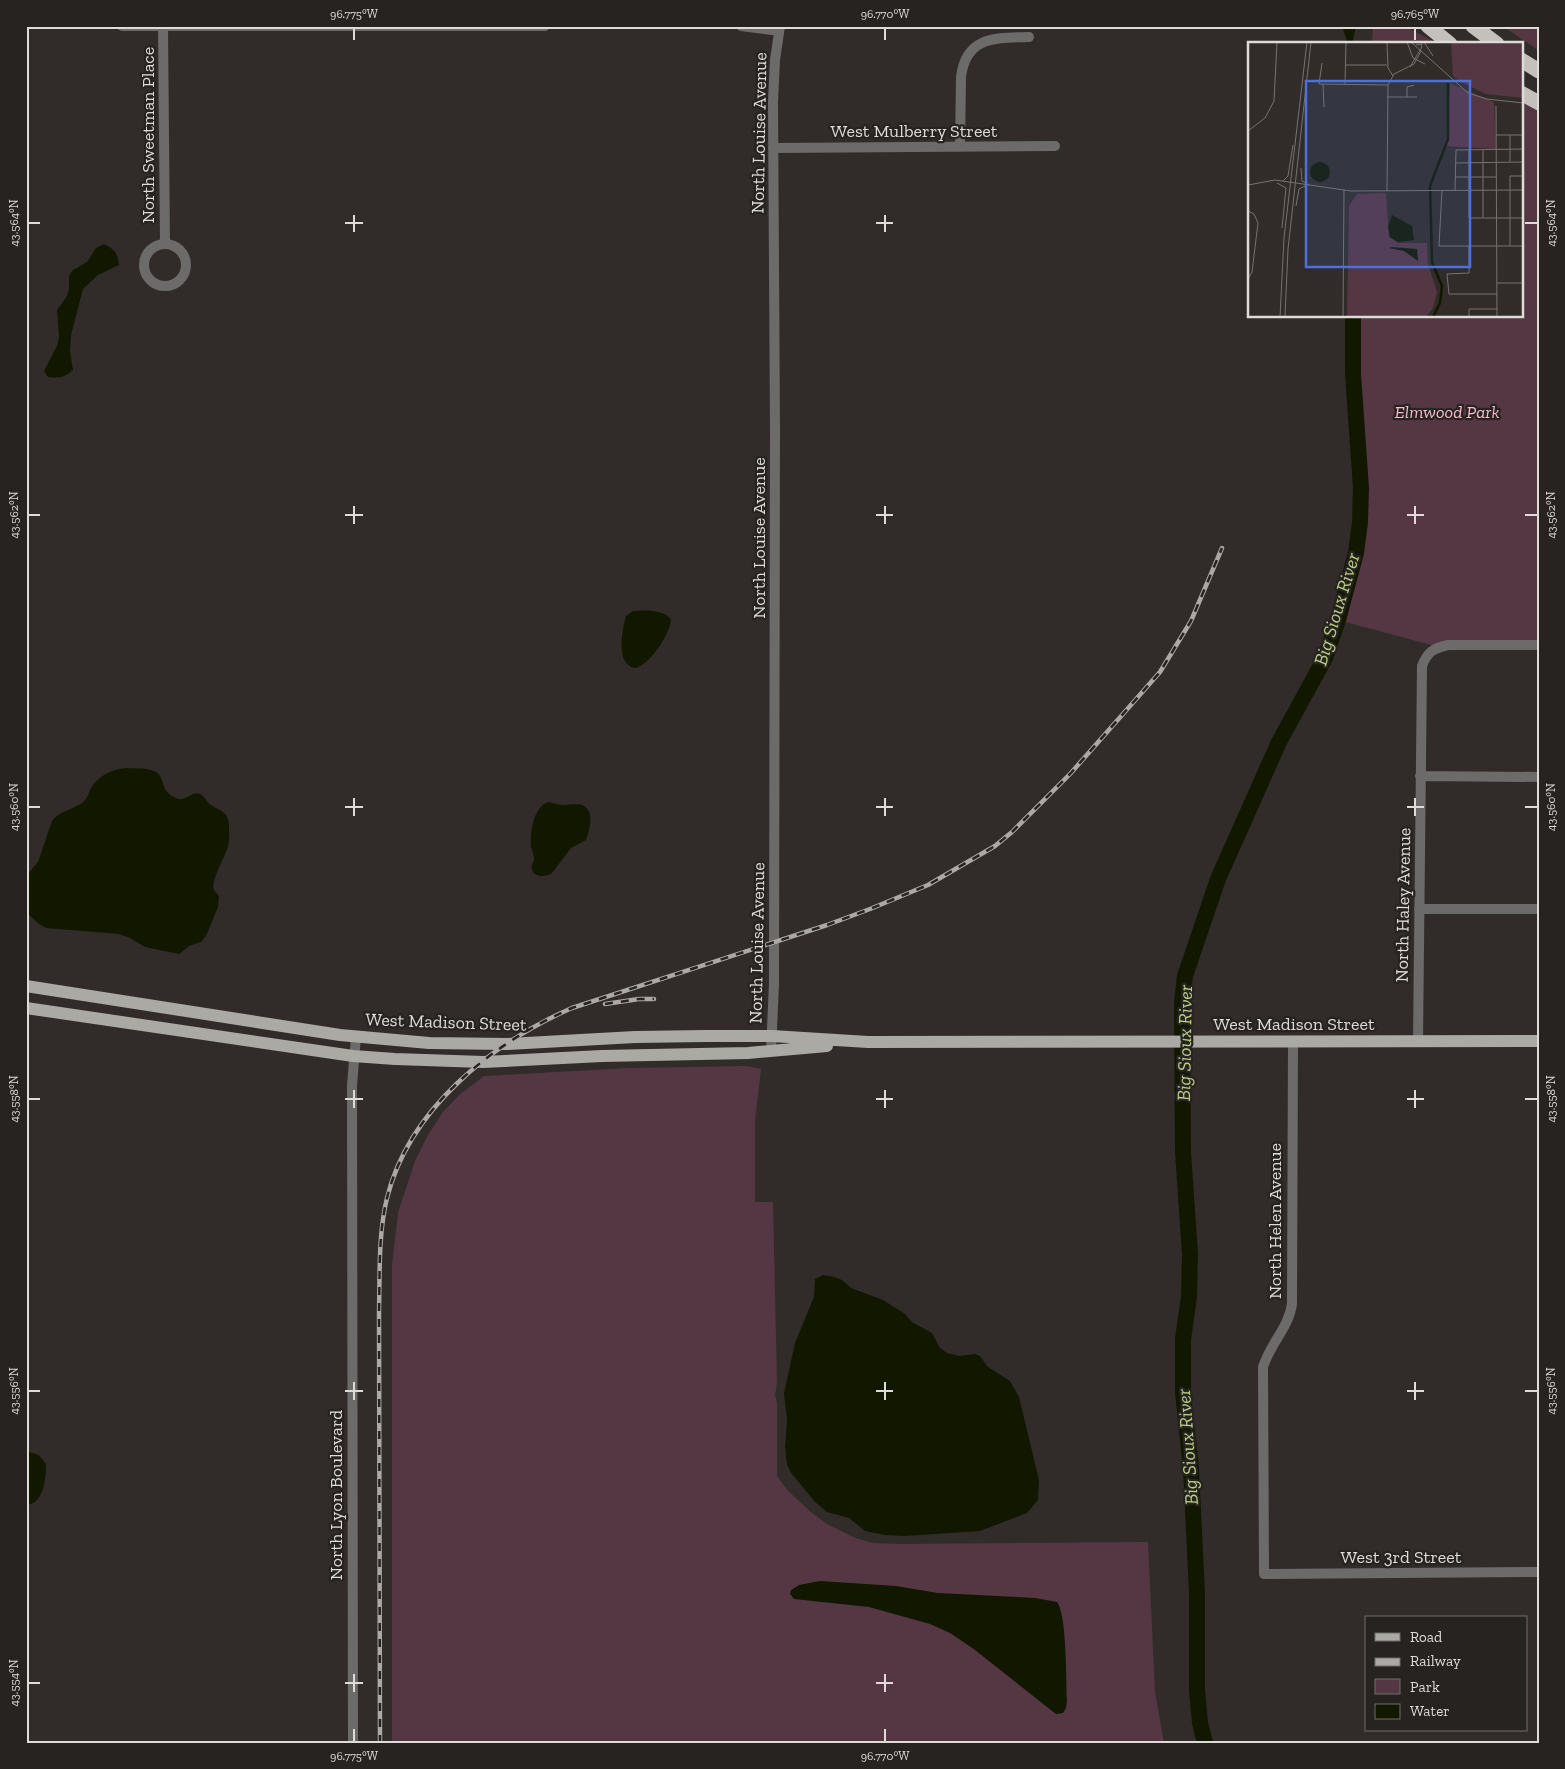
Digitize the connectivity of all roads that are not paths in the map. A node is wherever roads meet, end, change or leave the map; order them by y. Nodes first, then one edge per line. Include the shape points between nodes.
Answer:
1 (122, 26) edge
2 (163, 26) edge
3 (545, 26) edge
4 (741, 26) edge
5 (1428, 26) edge
6 (1473, 26) edge
7 (779, 29) edge
8 (1029, 37) dead end
9 (1448, 42) edge
10 (1494, 42) edge
11 (1522, 61) edge
12 (1539, 71) edge
13 (1522, 94) edge
14 (1539, 103) edge
15 (1055, 146) dead end
16 (960, 147) junction
17 (773, 148) junction
18 (165, 244) junction
19 (1539, 645) edge
20 (1420, 776) junction
21 (1539, 777) edge
22 (1419, 909) junction
23 (1539, 909) edge
24 (26, 986) edge
25 (26, 1008) edge
26 (772, 1036) junction
27 (356, 1037) junction
28 (1539, 1041) edge
29 (868, 1042) junction
30 (1293, 1042) junction
31 (1418, 1042) junction
32 (771, 1051) junction
33 (353, 1056) junction
34 (1539, 1572) edge
35 (1264, 1574) joint
36 (353, 1743) edge

1 - 2 street
2 - 3 street
2 - 18 street, North Sweetman Place
4 - 7 street
5 - 9 highway
6 - 10 highway
7 - 17 street, North Louise Avenue via 774,75
8 - 16 street via 988,40 966,56 961,77
11 - 12 highway
13 - 14 highway
15 - 16 street, West Mulberry Street
16 - 17 street, West Mulberry Street
17 - 26 street, North Louise Avenue
18 - 18 street, North Sweetman Place via 152,249 145,267 151,280 163,285 176,282 186,266 182,253
19 - 20 street, North Haley Avenue via 1448,645 1430,651 1425,658 1421,678
20 - 21 street
20 - 22 street, North Haley Avenue
22 - 23 street
22 - 31 street, North Haley Avenue
24 - 27 main road, West Madison Street
25 - 33 main road, West Madison Street
26 - 27 main road, West Madison Street via 635,1037 482,1044
26 - 29 main road, West Madison Street
26 - 32 street, North Louise Avenue
27 - 33 street, North Lyon Boulevard
28 - 31 main road, West Madison Street
29 - 30 main road, West Madison Street
29 - 32 main road, West Madison Street
30 - 31 main road, West Madison Street
30 - 35 street, North Helen Avenue via 1291,1307 1286,1325 1274,1340 1263,1367
32 - 33 main road, West Madison Street via 483,1062
33 - 36 street, North Lyon Boulevard
34 - 35 street, West 3rd Street

